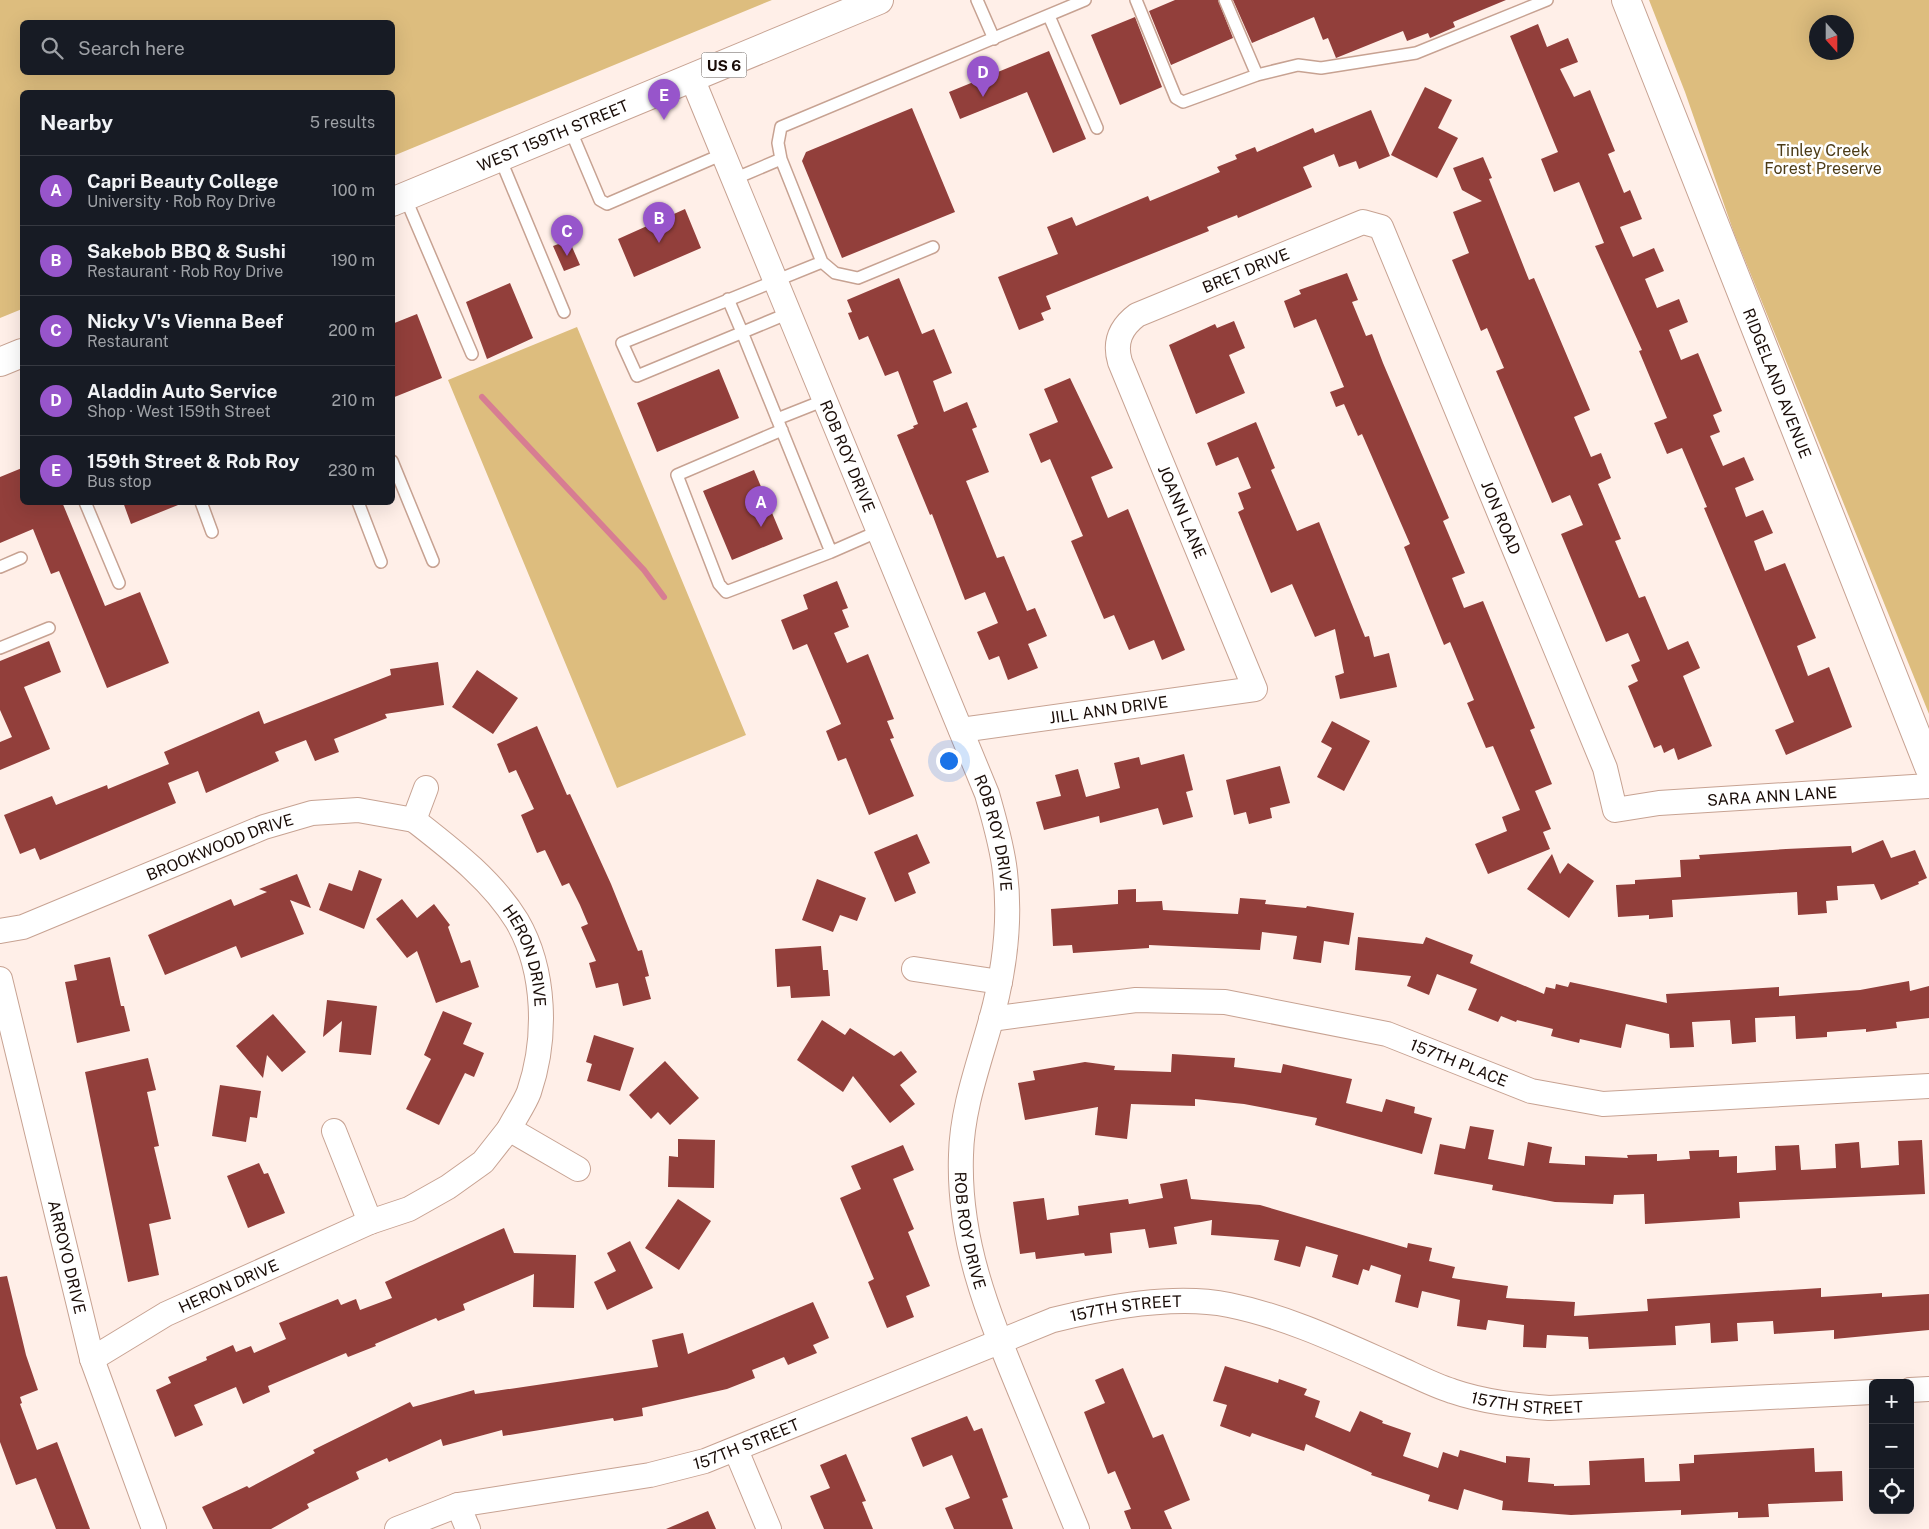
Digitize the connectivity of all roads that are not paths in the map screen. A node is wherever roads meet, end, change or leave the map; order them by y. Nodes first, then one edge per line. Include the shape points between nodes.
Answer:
1 (879, 0) edge
2 (977, 0) edge
3 (1085, 0) edge
4 (1136, 0) edge
5 (1225, 0) edge
6 (1545, 0) edge
7 (1626, 0) edge
8 (1049, 16) junction
9 (994, 39) junction
10 (1257, 75) junction
11 (692, 78) junction
12 (1097, 128) dead end
13 (570, 129) junction
14 (723, 154) junction
15 (500, 158) junction
16 (781, 159) junction
17 (734, 179) junction
18 (399, 199) edge
19 (1381, 227) joint
20 (933, 247) dead end
21 (822, 262) junction
22 (776, 280) junction
23 (728, 299) junction
24 (564, 312) dead end
25 (789, 313) junction
26 (742, 332) junction
27 (1120, 334) joint
28 (20, 354) edge
29 (472, 354) dead end
30 (0, 362) edge
31 (825, 400) junction
32 (777, 419) junction
33 (782, 430) junction
34 (395, 468) edge
35 (86, 505) edge
36 (202, 505) edge
37 (359, 505) edge
38 (879, 531) junction
39 (212, 532) dead end
40 (831, 552) junction
41 (21, 558) dead end
42 (433, 561) dead end
43 (382, 562) dead end
44 (0, 567) edge
45 (119, 583) dead end
46 (49, 628) dead end
47 (0, 648) edge
48 (1255, 689) joint
49 (960, 730) junction
50 (1929, 767) edge
51 (1929, 786) edge
52 (426, 788) dead end
53 (1615, 810) joint
54 (414, 820) junction
55 (0, 931) edge
56 (914, 969) dead end
57 (0, 979) edge
58 (1000, 982) junction
59 (991, 1019) junction
60 (1929, 1086) edge
61 (509, 1129) junction
62 (334, 1131) dead end
63 (578, 1169) dead end
64 (370, 1222) junction
65 (999, 1342) junction
66 (92, 1359) junction
67 (1869, 1392) edge
68 (736, 1450) junction
69 (458, 1505) junction
70 (154, 1529) edge
71 (397, 1529) edge
72 (468, 1529) edge
73 (769, 1529) edge
74 (1077, 1529) edge

1 - 11 street, WEST 159TH STREET / US 6
2 - 9 lane
3 - 8 lane
4 - 10 lane via 1176,98 1182,102
5 - 10 lane
6 - 10 lane via 1416,53 1322,68 1298,65
7 - 50 street, RIDGELAND AVENUE
8 - 9 lane
8 - 12 lane
9 - 16 lane via 781,126 778,143
11 - 13 street, WEST 159TH STREET / US 6
11 - 14 street, ROB ROY DRIVE
13 - 14 lane via 600,200 606,204
13 - 15 street, WEST 159TH STREET / US 6
14 - 17 street, ROB ROY DRIVE
15 - 18 street, WEST 159TH STREET / US 6
15 - 24 lane
16 - 17 lane
16 - 21 lane
17 - 22 street, ROB ROY DRIVE
18 - 29 lane
19 - 27 street, BRET DRIVE via 1363,222 1348,228 1137,315 1127,322
19 - 53 street, JON ROAD via 1605,768
20 - 21 lane via 858,278 835,273
21 - 22 lane
22 - 23 lane
22 - 25 street, ROB ROY DRIVE
23 - 26 lane
23 - 26 lane via 622,343 637,376
25 - 26 lane
25 - 31 street, ROB ROY DRIVE
26 - 32 lane
27 - 48 street, JOANN LANE via 1117,347 1120,362
28 - 30 street
31 - 32 lane
31 - 38 street, ROB ROY DRIVE
32 - 33 lane
33 - 40 lane
33 - 40 lane via 677,475 719,584 726,592
34 - 42 lane
35 - 45 lane
36 - 39 lane
37 - 43 lane
38 - 40 lane
38 - 49 street, ROB ROY DRIVE
41 - 44 lane
46 - 47 lane
48 - 49 street, JILL ANN DRIVE
49 - 58 street, ROB ROY DRIVE via 986,794 1005,872 1007,922
51 - 53 street, SARA ANN LANE via 1658,802
52 - 54 street
54 - 55 street, BROOKWOOD DRIVE via 358,810 312,813 264,827 23,927
54 - 61 street, HERON DRIVE via 459,854 494,891 516,921 535,969 541,1033 537,1060 528,1094
56 - 58 street
57 - 66 street, ARROYO DRIVE
58 - 59 street, ROB ROY DRIVE
59 - 60 street, 157TH PLACE via 1136,1000 1225,1002 1387,1034 1531,1091 1603,1104
59 - 65 street, ROB ROY DRIVE via 964,1122 961,1189 971,1256
61 - 63 street
61 - 64 street, HERON DRIVE via 483,1162 448,1187 409,1208
62 - 64 street
64 - 66 street, HERON DRIVE via 166,1314
65 - 67 street, 157TH STREET via 1053,1320 1100,1309 1145,1303 1218,1304 1269,1315 1318,1332 1451,1391 1502,1404 1549,1408
65 - 68 street, 157TH STREET
65 - 74 street, ROB ROY DRIVE
66 - 70 street, ARROYO DRIVE
68 - 69 street, 157TH STREET via 650,1475
68 - 73 street
69 - 71 street, 157TH STREET
69 - 72 street

